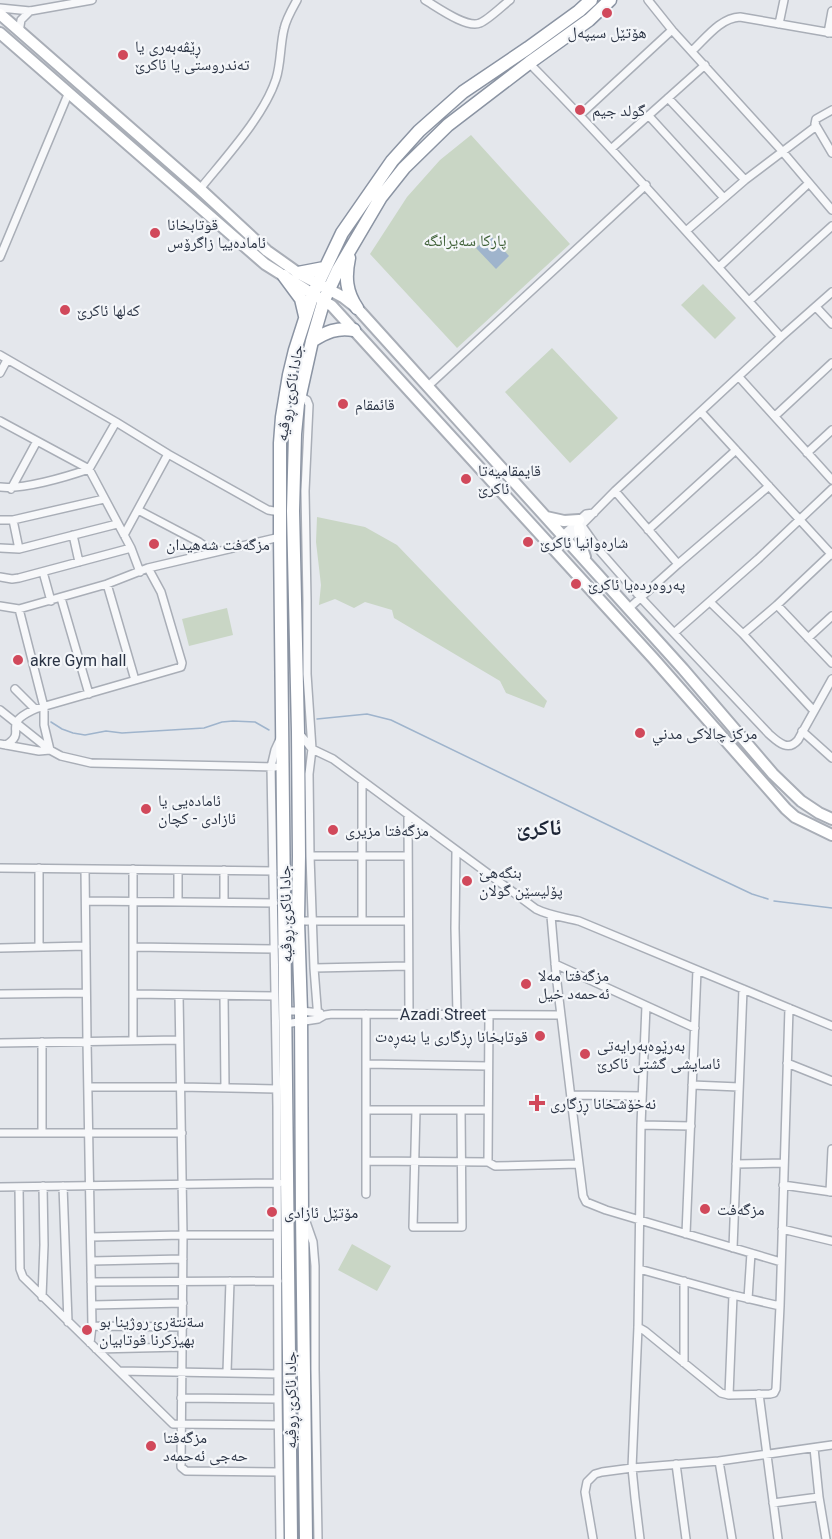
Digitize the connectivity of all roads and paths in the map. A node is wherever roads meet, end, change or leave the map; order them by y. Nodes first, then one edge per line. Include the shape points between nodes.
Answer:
1 (92, 0) edge
2 (297, 0) edge
3 (425, 0) edge
4 (510, 0) edge
5 (591, 0) edge
6 (610, 0) edge
7 (648, 0) edge
8 (784, 0) edge
9 (0, 8) edge
10 (30, 11) junction
11 (832, 11) edge
12 (0, 14) edge
13 (779, 24) junction
14 (672, 30) junction
15 (19, 32) junction
16 (0, 33) edge
17 (830, 33) edge
18 (692, 51) junction
19 (529, 63) junction
20 (705, 65) junction
21 (69, 92) junction
22 (668, 98) junction
23 (832, 110) edge
24 (580, 115) junction
25 (649, 116) junction
26 (816, 127) junction
27 (133, 130) junction
28 (124, 140) junction
29 (612, 149) junction
30 (782, 151) junction
31 (832, 153) edge
32 (745, 180) junction
33 (809, 183) junction
34 (646, 185) junction
35 (200, 189) junction
36 (724, 198) junction
37 (832, 210) edge
38 (832, 226) edge
39 (686, 231) junction
40 (352, 248) junction
41 (0, 257) edge
42 (718, 267) junction
43 (324, 268) junction
44 (298, 273) junction
45 (284, 276) junction
46 (321, 292) junction
47 (832, 292) edge
48 (749, 301) junction
49 (816, 307) junction
50 (357, 309) junction
51 (305, 317) junction
52 (832, 324) edge
53 (354, 330) junction
54 (781, 337) junction
55 (312, 341) junction
56 (0, 356) edge
57 (7, 360) junction
58 (832, 363) edge
59 (0, 373) edge
60 (739, 377) junction
61 (427, 387) junction
62 (701, 412) junction
63 (451, 414) junction
64 (775, 416) junction
65 (0, 421) edge
66 (116, 422) junction
67 (440, 424) junction
68 (832, 430) edge
69 (37, 441) junction
70 (736, 450) junction
71 (807, 453) junction
72 (168, 454) junction
73 (88, 469) junction
74 (832, 480) edge
75 (769, 486) junction
76 (0, 487) edge
77 (11, 489) junction
78 (832, 489) edge
79 (615, 491) junction
80 (104, 499) junction
81 (138, 510) junction
82 (280, 512) junction
83 (545, 517) junction
84 (799, 519) junction
85 (0, 520) edge
86 (13, 520) junction
87 (117, 524) junction
88 (580, 525) junction
89 (648, 530) junction
90 (73, 535) junction
91 (124, 535) junction
92 (279, 537) junction
93 (564, 538) junction
94 (0, 548) edge
95 (130, 548) junction
96 (20, 549) junction
97 (553, 549) junction
98 (213, 552) junction
99 (832, 554) edge
100 (79, 562) junction
101 (678, 564) junction
102 (589, 565) junction
103 (148, 568) junction
104 (43, 572) junction
105 (141, 572) junction
106 (301, 572) junction
107 (0, 577) edge
108 (107, 584) junction
109 (61, 598) junction
110 (641, 598) junction
111 (51, 600) junction
112 (710, 602) junction
113 (777, 605) junction
114 (0, 606) edge
115 (19, 609) junction
116 (628, 609) junction
117 (832, 616) edge
118 (674, 633) junction
119 (743, 634) junction
120 (808, 638) junction
121 (832, 663) edge
122 (683, 669) junction
123 (832, 679) edge
124 (135, 680) junction
125 (672, 680) junction
126 (15, 689) dead end
127 (89, 694) junction
128 (44, 707) junction
129 (35, 709) junction
130 (0, 710) edge
131 (814, 711) junction
132 (16, 723) junction
133 (802, 731) junction
134 (298, 732) junction
135 (3, 745) edge
136 (312, 748) junction
137 (50, 750) junction
138 (298, 755) junction
139 (832, 758) edge
140 (277, 767) junction
141 (362, 781) junction
142 (408, 815) junction
143 (832, 819) edge
144 (832, 835) edge
145 (456, 852) junction
146 (310, 856) junction
147 (408, 856) junction
148 (362, 857) junction
149 (0, 868) edge
150 (39, 868) junction
151 (85, 869) junction
152 (133, 869) junction
153 (178, 870) junction
154 (224, 870) junction
155 (273, 871) junction
156 (86, 901) junction
157 (133, 901) junction
158 (178, 902) junction
159 (224, 902) junction
160 (274, 903) junction
161 (551, 916) junction
162 (298, 921) junction
163 (312, 921) junction
164 (362, 921) junction
165 (408, 921) junction
166 (39, 946) junction
167 (86, 946) junction
168 (133, 947) junction
169 (0, 948) edge
170 (274, 950) junction
171 (555, 964) junction
172 (408, 966) junction
173 (314, 968) junction
174 (697, 970) junction
175 (743, 989) junction
176 (86, 993) junction
177 (0, 994) edge
178 (133, 994) junction
179 (179, 995) junction
180 (224, 996) junction
181 (275, 996) junction
182 (646, 1006) junction
183 (789, 1008) junction
184 (366, 1014) junction
185 (409, 1014) junction
186 (457, 1014) junction
187 (320, 1015) junction
188 (489, 1015) junction
189 (561, 1015) junction
190 (301, 1016) junction
191 (285, 1018) junction
192 (832, 1026) edge
193 (695, 1028) junction
194 (133, 1040) junction
195 (179, 1040) junction
196 (87, 1041) junction
197 (42, 1042) junction
198 (0, 1043) edge
199 (787, 1063) junction
200 (366, 1064) junction
201 (488, 1066) junction
202 (832, 1081) edge
203 (692, 1085) junction
204 (88, 1087) junction
205 (180, 1087) junction
206 (739, 1087) junction
207 (225, 1088) junction
208 (276, 1089) junction
209 (571, 1095) junction
210 (642, 1096) junction
211 (282, 1107) junction
212 (366, 1110) junction
213 (416, 1110) junction
214 (461, 1110) junction
215 (488, 1110) junction
216 (641, 1125) junction
217 (691, 1126) junction
218 (0, 1133) edge
219 (42, 1133) junction
220 (88, 1133) junction
221 (182, 1133) junction
222 (832, 1149) edge
223 (366, 1161) junction
224 (415, 1161) junction
225 (462, 1161) junction
226 (488, 1162) junction
227 (784, 1162) junction
228 (579, 1164) junction
229 (736, 1164) junction
230 (283, 1183) junction
231 (182, 1185) junction
232 (783, 1185) junction
233 (43, 1186) junction
234 (63, 1186) junction
235 (90, 1186) junction
236 (0, 1187) edge
237 (18, 1187) junction
238 (831, 1192) edge
239 (366, 1194) dead end
240 (640, 1220) junction
241 (782, 1229) junction
242 (686, 1234) junction
243 (183, 1235) junction
244 (277, 1235) junction
245 (91, 1237) junction
246 (832, 1241) edge
247 (733, 1248) junction
248 (751, 1253) junction
249 (183, 1259) junction
250 (91, 1261) junction
251 (780, 1262) junction
252 (639, 1269) junction
253 (230, 1281) junction
254 (278, 1281) junction
255 (684, 1281) junction
256 (91, 1282) junction
257 (183, 1282) junction
258 (733, 1295) junction
259 (42, 1297) junction
260 (748, 1299) junction
261 (183, 1304) junction
262 (92, 1305) junction
263 (780, 1306) junction
264 (68, 1322) junction
265 (92, 1326) junction
266 (183, 1327) junction
267 (638, 1327) junction
268 (309, 1332) junction
269 (93, 1346) junction
270 (182, 1347) junction
271 (684, 1363) junction
272 (118, 1371) junction
273 (182, 1371) junction
274 (227, 1372) junction
275 (278, 1374) junction
276 (759, 1394) junction
277 (729, 1395) junction
278 (181, 1398) junction
279 (278, 1399) junction
280 (181, 1424) junction
281 (278, 1425) junction
282 (832, 1445) edge
283 (814, 1448) junction
284 (766, 1455) junction
285 (719, 1461) junction
286 (676, 1464) junction
287 (632, 1468) junction
288 (279, 1472) junction
289 (819, 1497) junction
290 (773, 1503) junction
291 (280, 1539) edge
292 (291, 1539) edge
293 (306, 1539) edge
294 (318, 1539) edge
295 (593, 1539) edge
296 (640, 1539) edge
297 (686, 1539) edge
298 (732, 1539) edge
299 (778, 1539) edge
300 (826, 1539) edge

1 - 10 street
2 - 35 street via 284,28 276,79 257,117
3 - 4 street via 474,25
5 - 43 highway via 464,92 419,132 392,161 342,233
6 - 19 highway
7 - 14 street
8 - 13 street
9 - 10 street
10 - 15 street via 21,20
11 - 17 street
12 - 15 main road
13 - 17 street
13 - 18 street via 732,17
14 - 18 street
14 - 24 street
15 - 27 main road
16 - 21 main road
18 - 20 street
19 - 24 street
19 - 40 highway via 448,125 404,168 376,205
20 - 22 street
20 - 30 street
21 - 28 main road
21 - 41 street
22 - 25 street
22 - 32 street
23 - 26 street via 816,119
24 - 29 street
25 - 29 street
25 - 36 street
26 - 30 street
26 - 31 street
27 - 28 main road
27 - 35 main road
28 - 45 main road via 265,264
29 - 34 street
30 - 32 street
30 - 33 street
32 - 36 street
33 - 37 street
33 - 42 street
34 - 39 street
34 - 61 street
35 - 44 main road via 267,252
36 - 39 street
38 - 48 street
39 - 42 street
40 - 46 highway
40 - 50 highway via 346,281
42 - 48 street
43 - 44 highway
43 - 46 highway
44 - 46 main road
45 - 46 main road
45 - 51 highway via 301,299
46 - 50 main road via 344,297
46 - 51 highway, جادا ئاکرێ ڕوڤیە
46 - 53 main road
46 - 55 highway, جادا ئاکرێ ڕوڤیە
47 - 49 street
48 - 54 street
49 - 52 street
49 - 54 street
50 - 61 main road
51 - 82 highway, جادا ئاکرێ ڕوڤیە via 282,417
53 - 55 highway via 333,330
53 - 67 main road
54 - 60 street
55 - 106 highway, جادا ئاکرێ ڕوڤیە via 295,434
56 - 57 street
57 - 59 street
57 - 66 street
58 - 64 street
60 - 62 street
60 - 64 street
61 - 63 main road
62 - 70 street
62 - 79 street
63 - 67 main road
63 - 83 main road
64 - 71 street
65 - 69 street
66 - 72 street
66 - 73 street
67 - 97 main road
68 - 71 street
69 - 73 street
69 - 77 street
70 - 75 street
70 - 89 street
71 - 74 street
72 - 81 street
72 - 82 street via 268,510
73 - 77 street
73 - 80 street
75 - 84 street
75 - 101 street
76 - 77 street
78 - 84 street
79 - 88 street via 594,513 586,514
79 - 89 street
80 - 86 street
80 - 87 street
81 - 91 street
81 - 98 street
82 - 92 highway, جادا ئاکرێ ڕوڤیە
83 - 88 main road
83 - 93 main road
84 - 99 street
84 - 112 street
85 - 86 street
86 - 96 street
87 - 90 street
87 - 91 street
88 - 93 street
88 - 102 main road via 581,545
88 - 110 street
89 - 101 street
90 - 96 street
90 - 100 street
91 - 95 street
92 - 98 street
92 - 140 highway, جادا ئاکرێ ڕوڤیە via 283,735
93 - 97 street
93 - 102 main road
94 - 96 street
95 - 100 street
95 - 105 street
97 - 125 main road
98 - 103 street
99 - 113 street
100 - 104 street
101 - 110 street
102 - 116 main road
103 - 105 street
103 - 124 street via 161,592 182,665
104 - 107 street via 12,579
104 - 111 street
105 - 108 street
106 - 134 highway, جادا ئاکرێ ڕوڤیە
106 - 136 street
108 - 109 street
108 - 124 street
109 - 111 street
109 - 127 street
110 - 116 street
110 - 118 street
111 - 115 street
112 - 118 street
112 - 119 street
113 - 119 street
113 - 120 street
114 - 115 street
115 - 128 street
116 - 122 main road
117 - 120 street
118 - 133 street via 775,740 791,745
119 - 131 street
120 - 121 street
122 - 125 main road
122 - 143 main road via 772,774 801,801
123 - 131 street
124 - 127 street
125 - 144 main road via 786,809
126 - 129 street
127 - 128 street
128 - 129 street
128 - 137 street
129 - 132 street
130 - 132 street
131 - 133 street
132 - 135 street via 16,734
132 - 137 street
133 - 139 street
134 - 136 street
134 - 138 highway, جادا ئاکرێ ڕوڤیە
135 - 137 street
136 - 138 street
136 - 141 street
136 - 146 street
137 - 140 street via 91,763
138 - 162 highway, جادا ئاکرێ ڕوڤیە
140 - 155 street
140 - 191 highway, جادا ئاکرێ ڕوڤیە
141 - 142 street
141 - 148 street
142 - 145 street
142 - 147 street
145 - 161 street
145 - 186 street
146 - 148 street
146 - 163 street
147 - 148 street
147 - 165 street
148 - 164 street
149 - 150 street
150 - 151 street
150 - 166 street
151 - 152 street
151 - 156 street
152 - 153 street
152 - 157 street
153 - 154 street
153 - 158 street
154 - 155 street
154 - 159 street
155 - 160 street
156 - 157 street
156 - 167 street
157 - 158 street
157 - 168 street
158 - 159 street
159 - 160 street
160 - 170 street
161 - 171 street
161 - 174 street via 579,921
162 - 163 street
162 - 190 highway, جادا ئاکرێ ڕوڤیە
163 - 164 street
163 - 173 street
164 - 165 street
165 - 172 street
166 - 167 street
166 - 169 street
167 - 176 street
168 - 170 street
168 - 178 street
170 - 181 street
171 - 182 street
171 - 189 street
172 - 173 street
172 - 185 street
173 - 187 street
174 - 175 street
174 - 193 street
175 - 183 street
175 - 206 street
176 - 177 street
176 - 196 street
178 - 179 street
178 - 194 street
179 - 180 street
179 - 195 street
180 - 181 street
180 - 207 street
181 - 208 street
182 - 193 street
182 - 210 street
183 - 192 street
183 - 199 street
184 - 185 street, Azadi Street
184 - 187 street, Azadi Street
184 - 200 street
185 - 186 street, Azadi Street
186 - 188 street, Azadi Street
187 - 190 street, Azadi Street
187 - 190 street, Azadi Street
188 - 189 street, Azadi Street
188 - 201 street
189 - 209 street
190 - 191 street, Azadi Street
190 - 191 street, Azadi Street
190 - 268 highway, جادا ئاکرێ ڕوڤیە via 302,1213
191 - 211 highway, جادا ئاکرێ ڕوڤیە
193 - 203 street
194 - 195 street
194 - 196 street
195 - 205 street
196 - 197 street
196 - 204 street
197 - 198 street
197 - 219 street
199 - 202 street
199 - 227 street
200 - 201 street
200 - 212 street
201 - 215 street
203 - 206 street
203 - 217 street
204 - 205 street
204 - 220 street
205 - 207 street
205 - 221 street
206 - 229 street
207 - 208 street
208 - 211 street
209 - 210 street
209 - 228 street
210 - 216 street
211 - 230 highway, جادا ئاکرێ ڕوڤیە
212 - 213 street
212 - 223 street
213 - 214 street
213 - 224 street
214 - 215 street
214 - 225 street
215 - 226 street
216 - 217 street
216 - 240 street
217 - 242 street
218 - 219 street
219 - 220 street
220 - 221 street
220 - 235 street
221 - 231 street
222 - 238 street
223 - 224 street
223 - 239 street
224 - 225 street
224 - 225 street via 413,1227 462,1227
225 - 226 street
226 - 228 street via 495,1166
227 - 229 street
227 - 232 street
228 - 240 street via 586,1202
229 - 247 street
230 - 231 street
230 - 244 street
230 - 292 highway, جادا ئاکرێ ڕوڤیە
231 - 235 street
231 - 243 street
232 - 238 street
232 - 241 street
233 - 234 street
233 - 237 street
233 - 259 street
234 - 235 street
234 - 264 street
235 - 245 street
236 - 237 street
237 - 259 street via 20,1272
240 - 242 street
240 - 252 street
241 - 246 street
241 - 251 street
242 - 247 street
243 - 244 street
243 - 245 street
243 - 249 street
244 - 254 street
245 - 250 street
247 - 248 street
248 - 251 street
248 - 260 street
249 - 250 street
249 - 257 street
250 - 256 street
251 - 263 street
252 - 255 street
252 - 267 street
253 - 254 street
253 - 257 street
253 - 274 street
254 - 275 street
255 - 258 street
255 - 271 street
256 - 257 street
256 - 262 street
257 - 261 street
258 - 260 street
258 - 277 street
259 - 264 street
260 - 263 street
261 - 262 street
261 - 266 street
262 - 265 street
263 - 276 street via 776,1389 774,1393
264 - 269 street
265 - 266 street
265 - 269 street
266 - 270 street
267 - 271 street
267 - 287 street
268 - 293 highway, جادا ئاکرێ ڕوڤیە
268 - 294 street via 315,1370
269 - 270 street
269 - 272 street
270 - 273 street
271 - 277 street via 717,1391
272 - 273 street
272 - 280 street via 173,1424
273 - 274 street
273 - 278 street
274 - 275 street
275 - 279 street
276 - 277 street
276 - 284 street
278 - 279 street
278 - 280 street
279 - 281 street
280 - 281 street
280 - 288 street via 180,1466 184,1470
281 - 288 street
282 - 283 street
283 - 284 street
283 - 289 street
284 - 285 street
284 - 290 street
285 - 286 street
285 - 298 street
286 - 287 street
286 - 297 street
287 - 295 street via 595,1474 587,1482 585,1492
287 - 296 street
288 - 291 street
289 - 290 street
289 - 300 street
290 - 299 street

